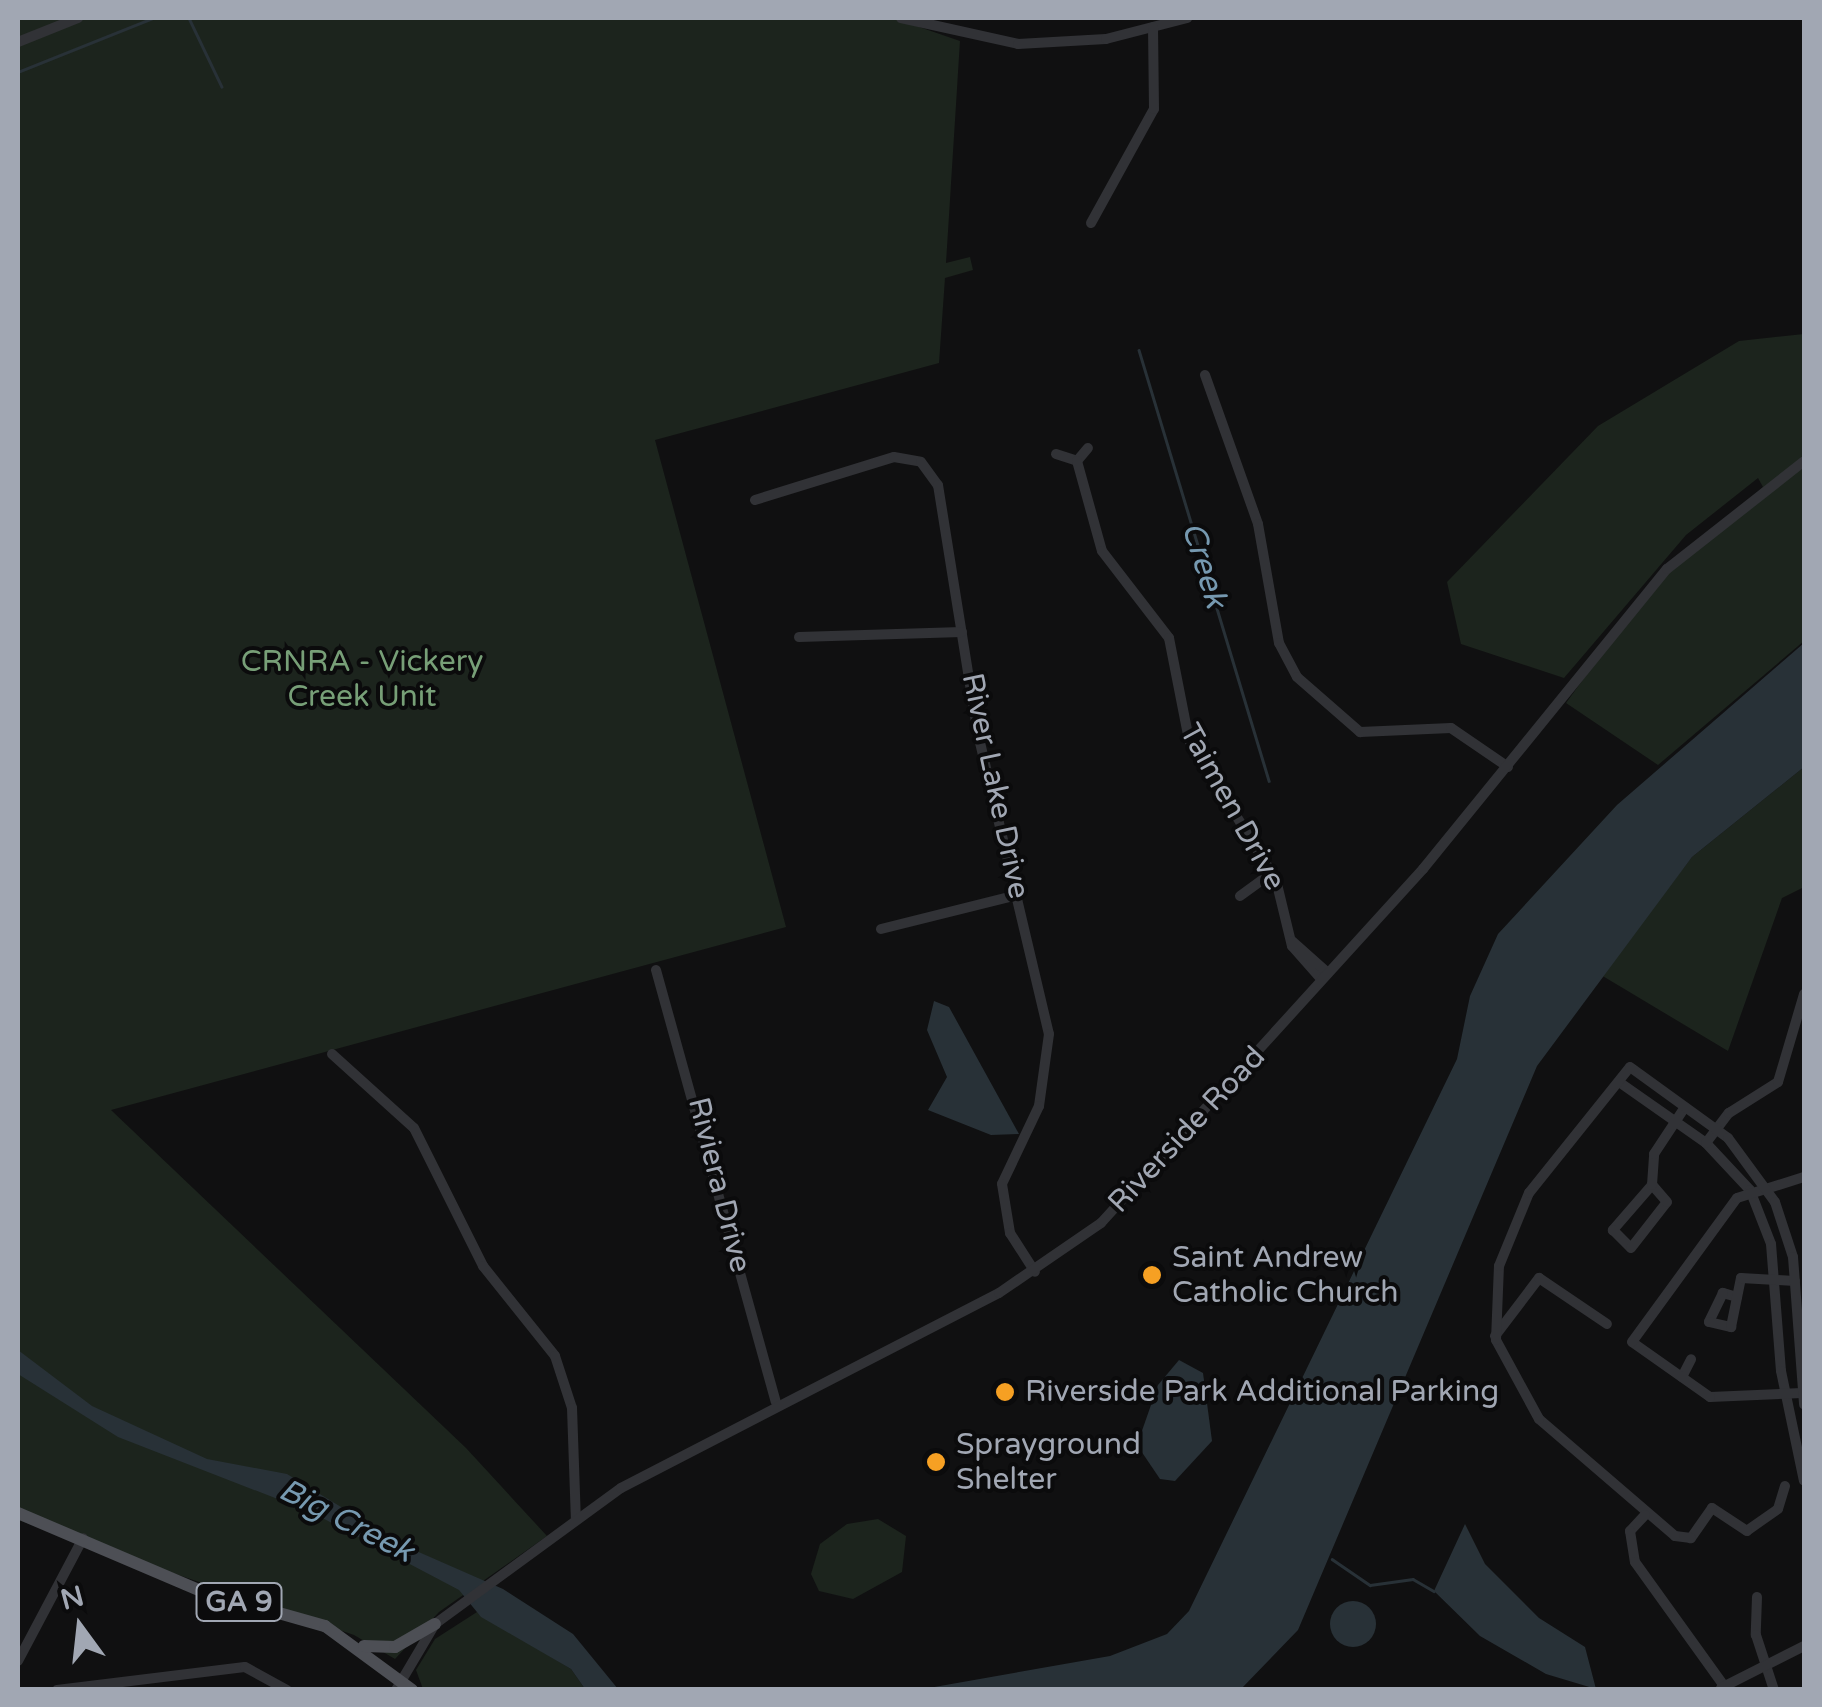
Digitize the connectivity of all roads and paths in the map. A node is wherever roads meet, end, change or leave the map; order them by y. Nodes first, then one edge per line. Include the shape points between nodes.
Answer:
1 (78, 18) edge
2 (901, 18) edge
3 (1187, 18) edge
4 (1153, 27) junction
5 (18, 42) edge
6 (1091, 223) dead end
7 (1205, 375) dead end
8 (1088, 448) dead end
9 (1056, 454) dead end
10 (1076, 460) junction
11 (1804, 461) edge
12 (755, 500) dead end
13 (962, 632) junction
14 (799, 637) dead end
15 (1508, 766) junction
16 (1272, 874) junction
17 (1017, 895) junction
18 (1240, 896) dead end
19 (881, 929) dead end
20 (656, 970) dead end
21 (1325, 976) junction
22 (1804, 994) edge
23 (332, 1054) dead end
24 (1619, 1082) junction
25 (1686, 1107) junction
26 (1674, 1121) junction
27 (1716, 1129) junction
28 (1706, 1143) junction
29 (1804, 1177) edge
30 (1652, 1185) junction
31 (1766, 1185) junction
32 (1750, 1190) junction
33 (1035, 1272) junction
34 (1777, 1279) junction
35 (1795, 1281) junction
36 (1737, 1297) dead end
37 (1607, 1324) dead end
38 (1495, 1336) junction
39 (1691, 1360) dead end
40 (1682, 1377) junction
41 (1803, 1392) edge
42 (1785, 1399) junction
43 (776, 1402) junction
44 (1804, 1481) edge
45 (1786, 1486) dead end
46 (18, 1512) edge
47 (1644, 1515) junction
48 (576, 1520) junction
49 (84, 1537) junction
50 (1757, 1597) dead end
51 (435, 1624) junction
52 (355, 1642) junction
53 (1804, 1646) edge
54 (18, 1661) edge
55 (1766, 1664) junction
56 (402, 1688) edge
57 (1722, 1688) edge
58 (56, 1690) edge
59 (287, 1690) edge
60 (1774, 1690) edge

1 - 5 street
2 - 4 street via 1018,44
3 - 4 street
4 - 6 street via 1154,109
7 - 15 street via 1258,524 1279,642 1297,677 1360,732 1451,728
8 - 10 street
9 - 10 street
10 - 16 street, Taimen Drive via 1102,550 1167,632 1189,740
11 - 15 street, Riverside Road via 1667,570
12 - 13 street, River Lake Drive via 894,457 921,462 938,485
13 - 14 street
13 - 17 street, River Lake Drive
15 - 21 street, Riverside Road
16 - 18 street
16 - 21 street, Taimen Drive via 1292,941
17 - 19 street
17 - 33 street, River Lake Drive via 1050,1057 1002,1200
20 - 43 street, Riviera Drive
21 - 33 street, Riverside Road via 1158,1170
22 - 27 street via 1778,1082
23 - 48 street via 414,1128 483,1266 555,1356 572,1408
24 - 25 street via 1630,1067
24 - 26 street
24 - 38 street via 1529,1194 1498,1266
25 - 26 street
25 - 27 street
26 - 28 street
26 - 30 street via 1654,1154
27 - 28 street
27 - 31 street
28 - 32 street
29 - 31 street
30 - 30 street via 1667,1202 1631,1248 1613,1230
31 - 32 street
31 - 35 street
32 - 34 street
32 - 40 street via 1632,1342
33 - 43 street, Riverside Road
34 - 35 street
34 - 36 street via 1741,1278
34 - 42 street
35 - 41 street
37 - 38 street via 1539,1278
38 - 47 street via 1540,1419
39 - 40 street
40 - 42 street via 1710,1396
41 - 42 street
42 - 44 street
43 - 48 street, Riverside Road
45 - 47 street via 1778,1509 1747,1530 1712,1508 1691,1538
46 - 49 main road, GA 9
47 - 57 street via 1630,1531 1635,1562
48 - 51 street, Riverside Road
49 - 52 main road, GA 9 via 191,1587
49 - 54 street
50 - 55 street
51 - 52 main road via 388,1649
51 - 56 street, Riverside Road
52 - 56 main road, GA 9
53 - 55 street
55 - 57 street
55 - 60 street
58 - 59 street via 245,1667

